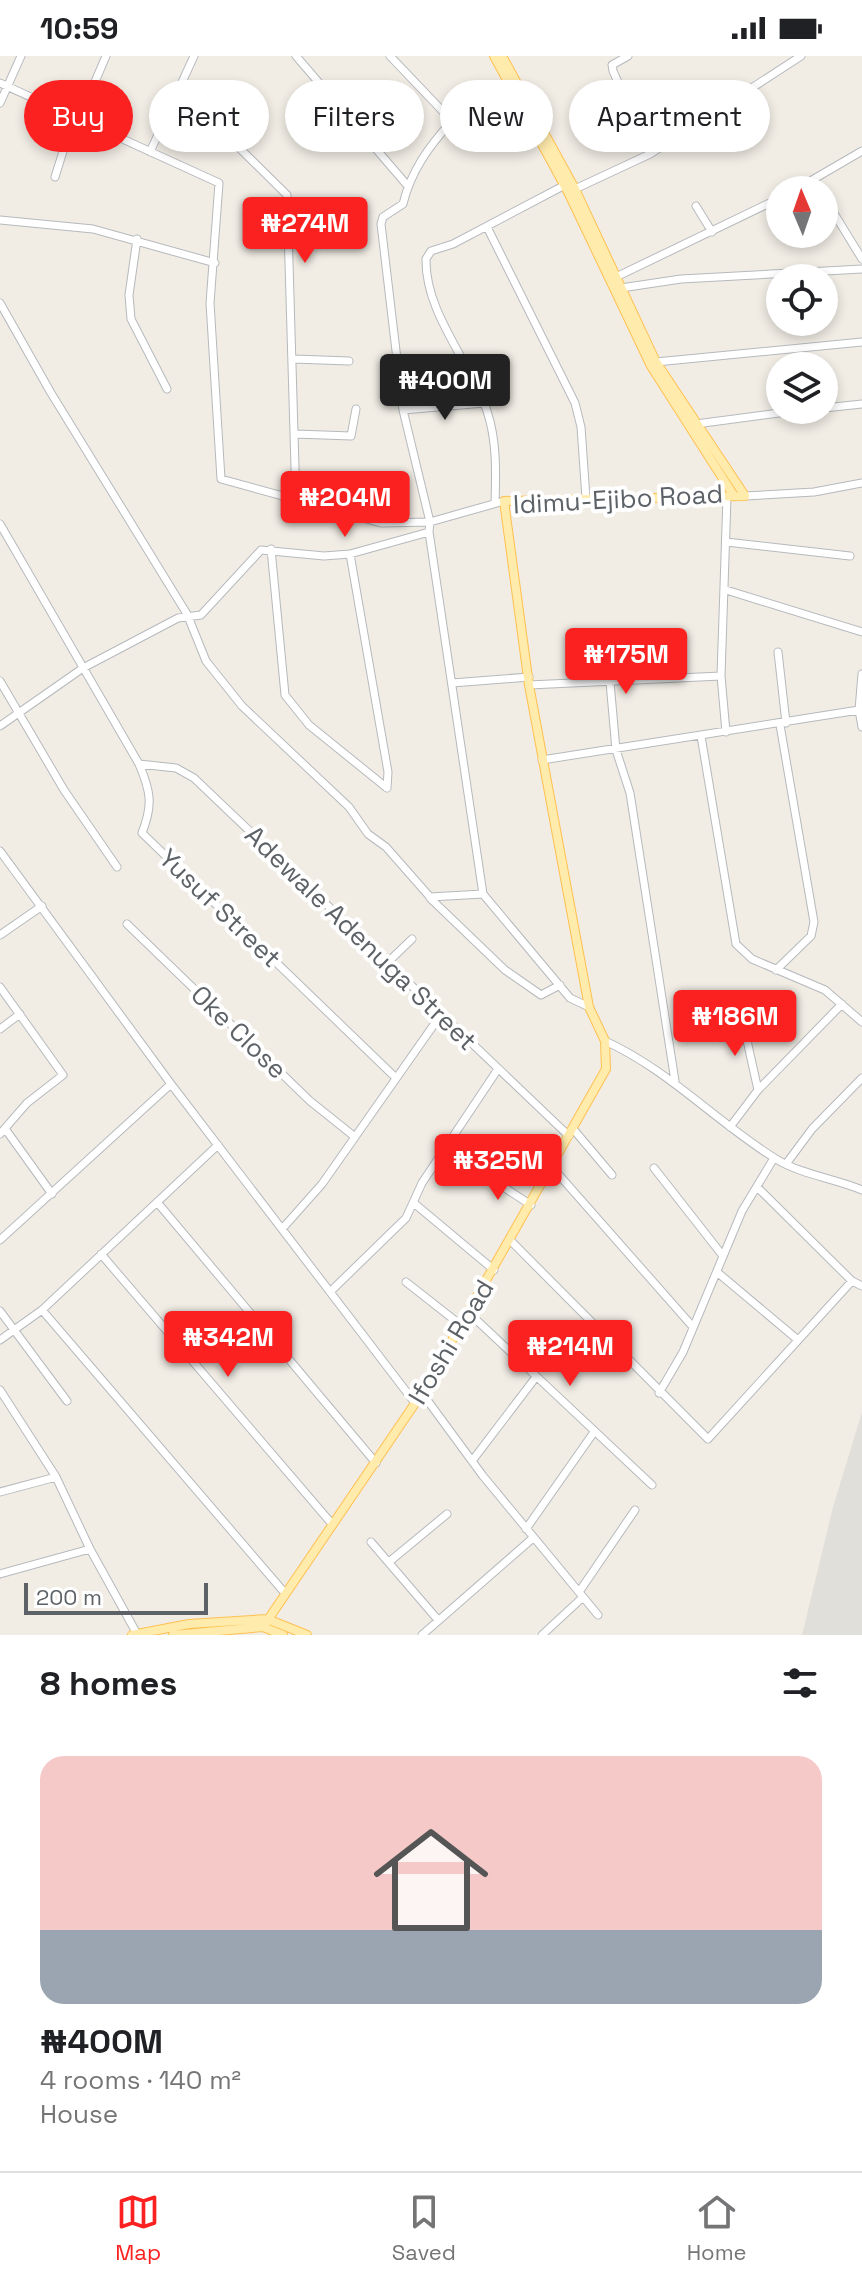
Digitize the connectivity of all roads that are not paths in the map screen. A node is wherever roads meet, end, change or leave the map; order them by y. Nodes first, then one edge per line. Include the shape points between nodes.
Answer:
1 (21, 56) edge
2 (106, 56) edge
3 (194, 56) edge
4 (296, 56) edge
5 (390, 56) edge
6 (494, 56) edge
7 (502, 56) edge
8 (628, 56) edge
9 (801, 56) edge
10 (94, 80) edge
11 (183, 80) edge
12 (506, 80) edge
13 (4, 85) edge
14 (24, 94) edge
15 (0, 103) edge
16 (440, 108) edge
17 (440, 134) edge
18 (862, 151) edge
19 (64, 152) edge
20 (150, 152) edge
21 (243, 152) edge
22 (546, 152) edge
23 (650, 154) junction
24 (821, 176) edge
25 (55, 177) dead end
26 (407, 185) junction
27 (565, 185) junction
28 (575, 189) junction
29 (766, 205) edge
30 (696, 206) dead end
31 (0, 220) edge
32 (838, 220) edge
33 (487, 227) junction
34 (712, 232) junction
35 (137, 239) junction
36 (862, 259) edge
37 (215, 263) junction
38 (862, 269) edge
39 (616, 277) junction
40 (621, 288) junction
41 (0, 303) edge
42 (626, 307) junction
43 (862, 342) edge
44 (294, 359) junction
45 (349, 361) dead end
46 (656, 362) junction
47 (661, 376) junction
48 (167, 389) dead end
49 (484, 403) junction
50 (862, 404) edge
51 (838, 407) edge
52 (356, 409) dead end
53 (403, 410) junction
54 (766, 415) edge
55 (696, 424) junction
56 (296, 434) junction
57 (862, 483) edge
58 (730, 496) junction
59 (745, 496) junction
60 (586, 498) junction
61 (296, 501) junction
62 (499, 502) junction
63 (430, 522) junction
64 (0, 524) edge
65 (429, 532) junction
66 (726, 542) junction
67 (271, 549) junction
68 (350, 554) junction
69 (850, 556) dead end
70 (726, 590) junction
71 (187, 614) junction
72 (862, 632) edge
73 (778, 652) dead end
74 (83, 668) junction
75 (721, 676) junction
76 (862, 677) edge
77 (0, 681) edge
78 (529, 681) junction
79 (610, 682) junction
80 (452, 683) junction
81 (859, 710) junction
82 (18, 712) junction
83 (783, 724) junction
84 (0, 726) edge
85 (862, 727) edge
86 (726, 732) junction
87 (701, 736) junction
88 (616, 750) junction
89 (542, 760) junction
90 (139, 764) junction
91 (0, 851) edge
92 (117, 867) dead end
93 (483, 894) junction
94 (430, 897) junction
95 (42, 906) junction
96 (127, 924) dead end
97 (0, 935) edge
98 (412, 939) dead end
99 (387, 963) junction
100 (776, 970) junction
101 (560, 985) junction
102 (0, 987) edge
103 (842, 1004) junction
104 (589, 1007) junction
105 (20, 1014) junction
106 (440, 1016) junction
107 (742, 1018) dead end
108 (862, 1022) edge
109 (0, 1029) edge
110 (605, 1041) junction
111 (498, 1069) junction
112 (396, 1078) junction
113 (862, 1078) edge
114 (675, 1081) junction
115 (171, 1084) junction
116 (758, 1090) junction
117 (730, 1127) junction
118 (3, 1132) edge
119 (572, 1133) junction
120 (355, 1137) junction
121 (218, 1145) junction
122 (774, 1158) junction
123 (786, 1164) junction
124 (552, 1167) junction
125 (654, 1168) dead end
126 (482, 1173) dead end
127 (612, 1175) dead end
128 (757, 1187) junction
129 (862, 1190) edge
130 (52, 1194) junction
131 (157, 1202) junction
132 (415, 1204) junction
133 (531, 1205) junction
134 (282, 1229) junction
135 (0, 1240) edge
136 (511, 1241) junction
137 (101, 1254) junction
138 (723, 1256) junction
139 (494, 1270) junction
140 (717, 1272) junction
141 (852, 1281) junction
142 (406, 1282) dead end
143 (862, 1286) edge
144 (332, 1290) junction
145 (42, 1310) junction
146 (0, 1311) edge
147 (469, 1313) junction
148 (462, 1326) junction
149 (693, 1327) junction
150 (14, 1330) junction
151 (0, 1340) edge
152 (798, 1340) junction
153 (536, 1377) junction
154 (0, 1390) edge
155 (422, 1393) junction
156 (659, 1393) junction
157 (9, 1401) junction
158 (67, 1401) dead end
159 (415, 1403) junction
160 (0, 1404) edge
161 (594, 1432) junction
162 (472, 1461) junction
163 (376, 1463) junction
164 (56, 1477) junction
165 (652, 1485) dead end
166 (0, 1492) edge
167 (635, 1510) dead end
168 (447, 1514) dead end
169 (332, 1524) junction
170 (526, 1529) junction
171 (533, 1538) junction
172 (371, 1542) dead end
173 (90, 1549) junction
174 (389, 1562) junction
175 (0, 1574) edge
176 (284, 1592) junction
177 (581, 1595) junction
178 (598, 1615) dead end
179 (438, 1620) junction
180 (265, 1623) junction
181 (182, 1631) edge
182 (253, 1631) edge
183 (134, 1634) edge
184 (173, 1635) edge
185 (283, 1635) edge
186 (307, 1635) edge
187 (422, 1635) edge
188 (542, 1635) edge

1 - 13 street
2 - 10 street
3 - 11 street
4 - 26 street
5 - 16 street
6 - 12 main road, Idimu-Ejibo Road
7 - 28 main road, Idimu-Ejibo Road
8 - 23 street via 612,65 613,71
9 - 23 street
13 - 14 street
13 - 15 street
17 - 26 street
18 - 24 street
19 - 25 street
20 - 37 street via 219,183
21 - 44 street via 287,195
22 - 27 main road, Idimu-Ejibo Road
23 - 28 street
26 - 53 street via 403,204 381,224
27 - 33 street
27 - 42 main road, Idimu-Ejibo Road
28 - 39 main road, Idimu-Ejibo Road
29 - 34 street
30 - 34 street
31 - 35 street via 68,225
32 - 36 street
33 - 49 street via 431,251 426,259 431,293
33 - 60 street via 575,403
34 - 39 street
35 - 37 street
35 - 48 street via 131,319
37 - 61 street via 210,303 221,479
38 - 40 street via 681,279
39 - 40 main road, Idimu-Ejibo Road
40 - 42 main road, Idimu-Ejibo Road
41 - 71 street
42 - 46 main road, Idimu-Ejibo Road
42 - 47 main road, Idimu-Ejibo Road
43 - 46 street
44 - 45 street
44 - 56 street
46 - 47 main road, Idimu-Ejibo Road
47 - 55 main road, Idimu-Ejibo Road
47 - 58 main road, Idimu-Ejibo Road
49 - 53 street
49 - 62 street via 495,447
50 - 51 street
52 - 56 street via 351,436
53 - 63 street
54 - 55 street
55 - 59 main road, Idimu-Ejibo Road
56 - 61 street
57 - 59 street
58 - 59 main road
58 - 60 main road, Idimu-Ejibo Road
58 - 66 street
60 - 62 main road, Idimu-Ejibo Road
61 - 63 street via 381,523
62 - 63 street
62 - 78 main road, Idimu-Ejibo Road
63 - 65 street
64 - 74 street, Yusuf Street
65 - 68 street
65 - 80 street
66 - 69 street
66 - 70 street
67 - 68 street
67 - 68 street via 285,695 309,725 387,788
67 - 71 street via 258,552 206,612
70 - 72 street
70 - 75 street
71 - 74 street
71 - 94 street via 206,661 224,686 282,748 349,807
73 - 83 street
74 - 82 street
74 - 90 street, Yusuf Street
75 - 79 street
75 - 86 street
76 - 81 street
77 - 82 street
78 - 79 street
78 - 80 street
78 - 89 main road, Idimu-Ejibo Road
79 - 88 street
80 - 93 street
81 - 83 street
81 - 85 street
82 - 84 street
82 - 92 street
83 - 86 street
83 - 100 street via 814,922 811,936
86 - 87 street
87 - 88 street
87 - 100 street via 736,944 742,953
88 - 89 street
88 - 114 street via 630,793
89 - 104 main road, Idimu-Ejibo Road
90 - 99 street, Adewale Adenuga Street via 176,768 194,778
90 - 112 street, Yusuf Street via 152,792 142,833
91 - 95 street
93 - 94 street
93 - 101 street
94 - 101 street via 505,970 541,995
95 - 97 street
95 - 115 street
96 - 120 street, Oke Close via 310,1101
98 - 99 street
99 - 106 street, Adewale Adenuga Street
100 - 103 street via 809,981
101 - 104 street via 570,998
102 - 105 street
103 - 108 street
103 - 116 street
104 - 110 main road, Idimu-Ejibo Road
105 - 109 street
105 - 118 street via 63,1075 27,1103
106 - 111 street, Adewale Adenuga Street
106 - 112 street
107 - 116 street
110 - 114 street
110 - 119 main road, Ifoshi Road via 606,1069
111 - 119 street, Adewale Adenuga Street
111 - 132 street via 422,1183
112 - 120 street
113 - 123 street
114 - 117 street
115 - 121 street
115 - 130 street
116 - 117 street
117 - 122 street
118 - 130 street
119 - 124 main road, Ifoshi Road
119 - 127 street, Adewale Adenuga Street
120 - 134 street
121 - 131 street
121 - 134 street
122 - 123 street
122 - 128 street
123 - 129 street
124 - 133 main road, Ifoshi Road
124 - 149 street
125 - 138 street
126 - 133 street
128 - 138 street
128 - 141 street
130 - 135 street
131 - 137 street
131 - 163 street
132 - 139 street
132 - 144 street
133 - 136 main road, Ifoshi Road
134 - 144 street
136 - 139 main road, Ifoshi Road
136 - 156 street
137 - 145 street
137 - 169 street
138 - 140 street
139 - 147 main road, Ifoshi Road
140 - 149 street
140 - 152 street
141 - 143 street
141 - 152 street
142 - 148 street
144 - 159 street
145 - 150 street
145 - 176 street
146 - 150 street
147 - 148 main road, Ifoshi Road
147 - 153 street
148 - 155 main road, Ifoshi Road
149 - 156 street
150 - 151 street
150 - 158 street
152 - 156 street via 708,1439
153 - 161 street
153 - 162 street
154 - 157 street
155 - 159 main road, Ifoshi Road
155 - 162 street
157 - 160 street
157 - 164 street
159 - 163 main road, Ifoshi Road
161 - 165 street
161 - 170 street
162 - 170 street
163 - 169 main road, Ifoshi Road
164 - 166 street
164 - 173 street
167 - 177 street
168 - 174 street
169 - 176 main road, Ifoshi Road
170 - 171 street
171 - 177 street
171 - 179 street
172 - 174 street
173 - 175 street
173 - 183 street
174 - 179 street
176 - 180 main road, Ifoshi Road
177 - 178 street
177 - 188 street
179 - 187 street
180 - 181 main road
180 - 182 main road
180 - 185 main road
180 - 186 main road
181 - 182 main road
181 - 183 main road
181 - 184 main road

